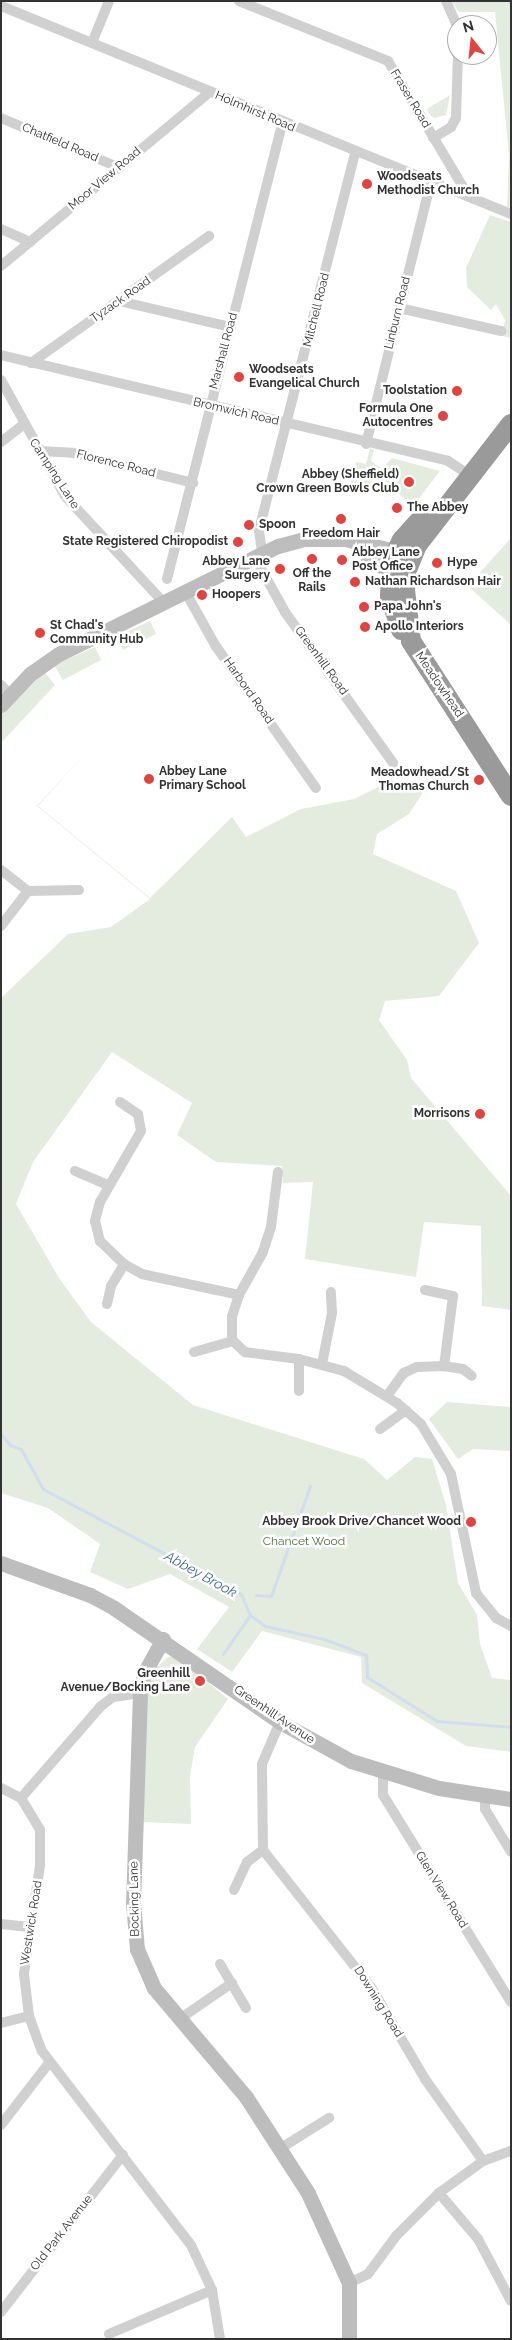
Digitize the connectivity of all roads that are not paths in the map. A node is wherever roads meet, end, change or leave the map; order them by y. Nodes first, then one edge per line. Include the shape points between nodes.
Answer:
1 (109, 1) edge
2 (239, 1) edge
3 (446, 1) edge
4 (1, 6) edge
5 (452, 15) edge
6 (92, 43) junction
7 (458, 65) edge
8 (209, 92) junction
9 (1, 118) edge
10 (282, 124) junction
11 (433, 138) junction
12 (356, 154) junction
13 (120, 168) junction
14 (431, 182) junction
15 (469, 197) junction
16 (511, 214) edge
17 (1, 229) edge
18 (209, 236) dead end
19 (30, 242) junction
20 (1, 266) edge
21 (119, 301) junction
22 (399, 308) junction
23 (231, 327) junction
24 (497, 327) dead end
25 (1, 355) edge
26 (31, 363) junction
27 (1, 380) edge
28 (210, 406) junction
29 (288, 423) junction
30 (511, 424) edge
31 (23, 425) junction
32 (1, 442) edge
33 (366, 444) junction
34 (38, 451) junction
35 (468, 474) junction
36 (193, 483) junction
37 (258, 554) junction
38 (398, 561) junction
39 (167, 579) dead end
40 (185, 591) junction
41 (162, 602) junction
42 (4, 694) edge
43 (393, 763) dead end
44 (316, 788) dead end
45 (511, 796) edge
46 (1, 870) edge
47 (79, 890) dead end
48 (28, 891) junction
49 (1, 926) edge
50 (120, 1102) dead end
51 (75, 1171) dead end
52 (278, 1172) dead end
53 (108, 1185) junction
54 (124, 1264) junction
55 (425, 1290) dead end
56 (331, 1292) dead end
57 (239, 1295) junction
58 (107, 1304) dead end
59 (233, 1341) junction
60 (194, 1352) dead end
61 (299, 1359) junction
62 (322, 1364) junction
63 (444, 1366) junction
64 (472, 1376) dead end
65 (299, 1390) dead end
66 (387, 1396) junction
67 (406, 1410) junction
68 (380, 1428) dead end
69 (1, 1563) edge
70 (511, 1626) edge
71 (163, 1639) junction
72 (140, 1693) junction
73 (280, 1722) junction
74 (383, 1774) junction
75 (1, 1788) edge
76 (485, 1795) junction
77 (21, 1798) junction
78 (511, 1799) edge
79 (263, 1850) junction
80 (511, 1852) edge
81 (234, 1890) dead end
82 (1, 1924) edge
83 (29, 1927) junction
84 (220, 1964) dead end
85 (232, 1983) junction
86 (511, 2002) edge
87 (246, 2008) dead end
88 (28, 2016) junction
89 (181, 2018) junction
90 (1, 2023) edge
91 (49, 2063) junction
92 (329, 2118) dead end
93 (1, 2126) edge
94 (281, 2148) junction
95 (511, 2151) edge
96 (123, 2155) junction
97 (483, 2161) junction
98 (440, 2193) junction
99 (349, 2283) junction
100 (212, 2290) junction
101 (511, 2301) edge
102 (1, 2312) edge
103 (109, 2334) dead end
104 (220, 2339) edge
105 (349, 2339) edge

1 - 6 street
2 - 11 street, Fraser Road via 388,61
3 - 5 street
4 - 6 street, Holmhirst Road
6 - 8 street, Holmhirst Road
7 - 11 street via 456,118 451,127
8 - 10 street, Holmhirst Road
8 - 13 street, Moor View Road
9 - 13 street, Chatfield Road
10 - 12 street, Holmhirst Road
10 - 23 street, Marshall Road
11 - 15 street, Fraser Road
12 - 14 street, Holmhirst Road
12 - 29 street, Mitchell Road
13 - 19 street, Moor View Road
14 - 15 street, Holmhirst Road
14 - 22 street, Linburn Road
15 - 16 street, Holmhirst Road
17 - 19 street
18 - 21 street, Tyzack Road
19 - 20 street, Moor View Road
21 - 23 street
21 - 26 street, Tyzack Road
22 - 24 street
22 - 33 street, Linburn Road
23 - 28 street, Marshall Road
25 - 26 street, Bromwich Road
26 - 28 street, Bromwich Road
27 - 31 street, Camping Lane
28 - 29 street, Bromwich Road
28 - 36 street, Marshall Road
29 - 33 street, Bromwich Road
29 - 37 street, Mitchell Road via 259,530
30 - 35 highway
31 - 32 street
31 - 34 street, Camping Lane
33 - 35 street, Bromwich Road via 448,461
34 - 36 street, Florence Road via 73,453
34 - 41 street, Camping Lane via 85,522
35 - 38 highway via 452,484
36 - 39 street, Marshall Road
37 - 38 street via 304,539 345,539 360,544 368,557
37 - 40 street
37 - 43 street, Greenhill Road via 285,612
38 - 45 highway, Meadowhead via 394,613 399,628 411,641
40 - 41 street
40 - 44 street, Harbord Road via 215,644
41 - 42 street via 59,654
46 - 48 street
47 - 48 street
48 - 49 street
50 - 53 street via 138,1114 141,1131
51 - 53 street
52 - 57 street via 271,1227 263,1252
53 - 54 street via 97,1212 95,1231 106,1249
54 - 57 street via 163,1280 220,1288
54 - 58 street via 111,1286
55 - 63 street via 453,1296
56 - 62 street via 332,1314
57 - 59 street via 230,1330
59 - 60 street
59 - 61 street via 245,1352
61 - 62 street
61 - 65 street
62 - 66 street via 344,1371
63 - 64 street via 463,1369
63 - 66 street via 410,1369
66 - 67 street
67 - 68 street
67 - 70 street via 434,1439 451,1474 464,1551 476,1592 496,1618
69 - 71 street via 90,1595
71 - 72 street, Bocking Lane via 144,1673
71 - 73 street, Greenhill Avenue
72 - 77 street via 113,1697 100,1707
72 - 89 street, Bocking Lane via 134,1928 143,1969 154,1988
73 - 74 street, Greenhill Avenue via 317,1744
73 - 79 street via 262,1764
74 - 76 street, Greenhill Avenue
74 - 86 street, Glen View Road via 383,1795
75 - 77 street
76 - 78 street, Greenhill Avenue
76 - 80 street via 485,1809
77 - 83 street, Westwick Road via 34,1816 42,1846
79 - 81 street via 247,1862
79 - 97 street, Downing Road via 371,1987 425,2079
82 - 83 street
83 - 88 street, Westwick Road via 24,1974
84 - 85 street
85 - 87 street
85 - 89 street
88 - 90 street
88 - 91 street, Westwick Road
89 - 94 street, Bocking Lane via 246,2097
91 - 93 street
91 - 96 street, Westwick Road
92 - 94 street
94 - 99 street, Bocking Lane via 328,2230
95 - 97 street
96 - 100 street, Westwick Road via 191,2245
96 - 102 street, Old Park Avenue
97 - 98 street
98 - 99 street via 396,2236 368,2274
98 - 101 street via 478,2239
99 - 105 street, Bocking Lane
100 - 103 street
100 - 104 street, Westwick Road

